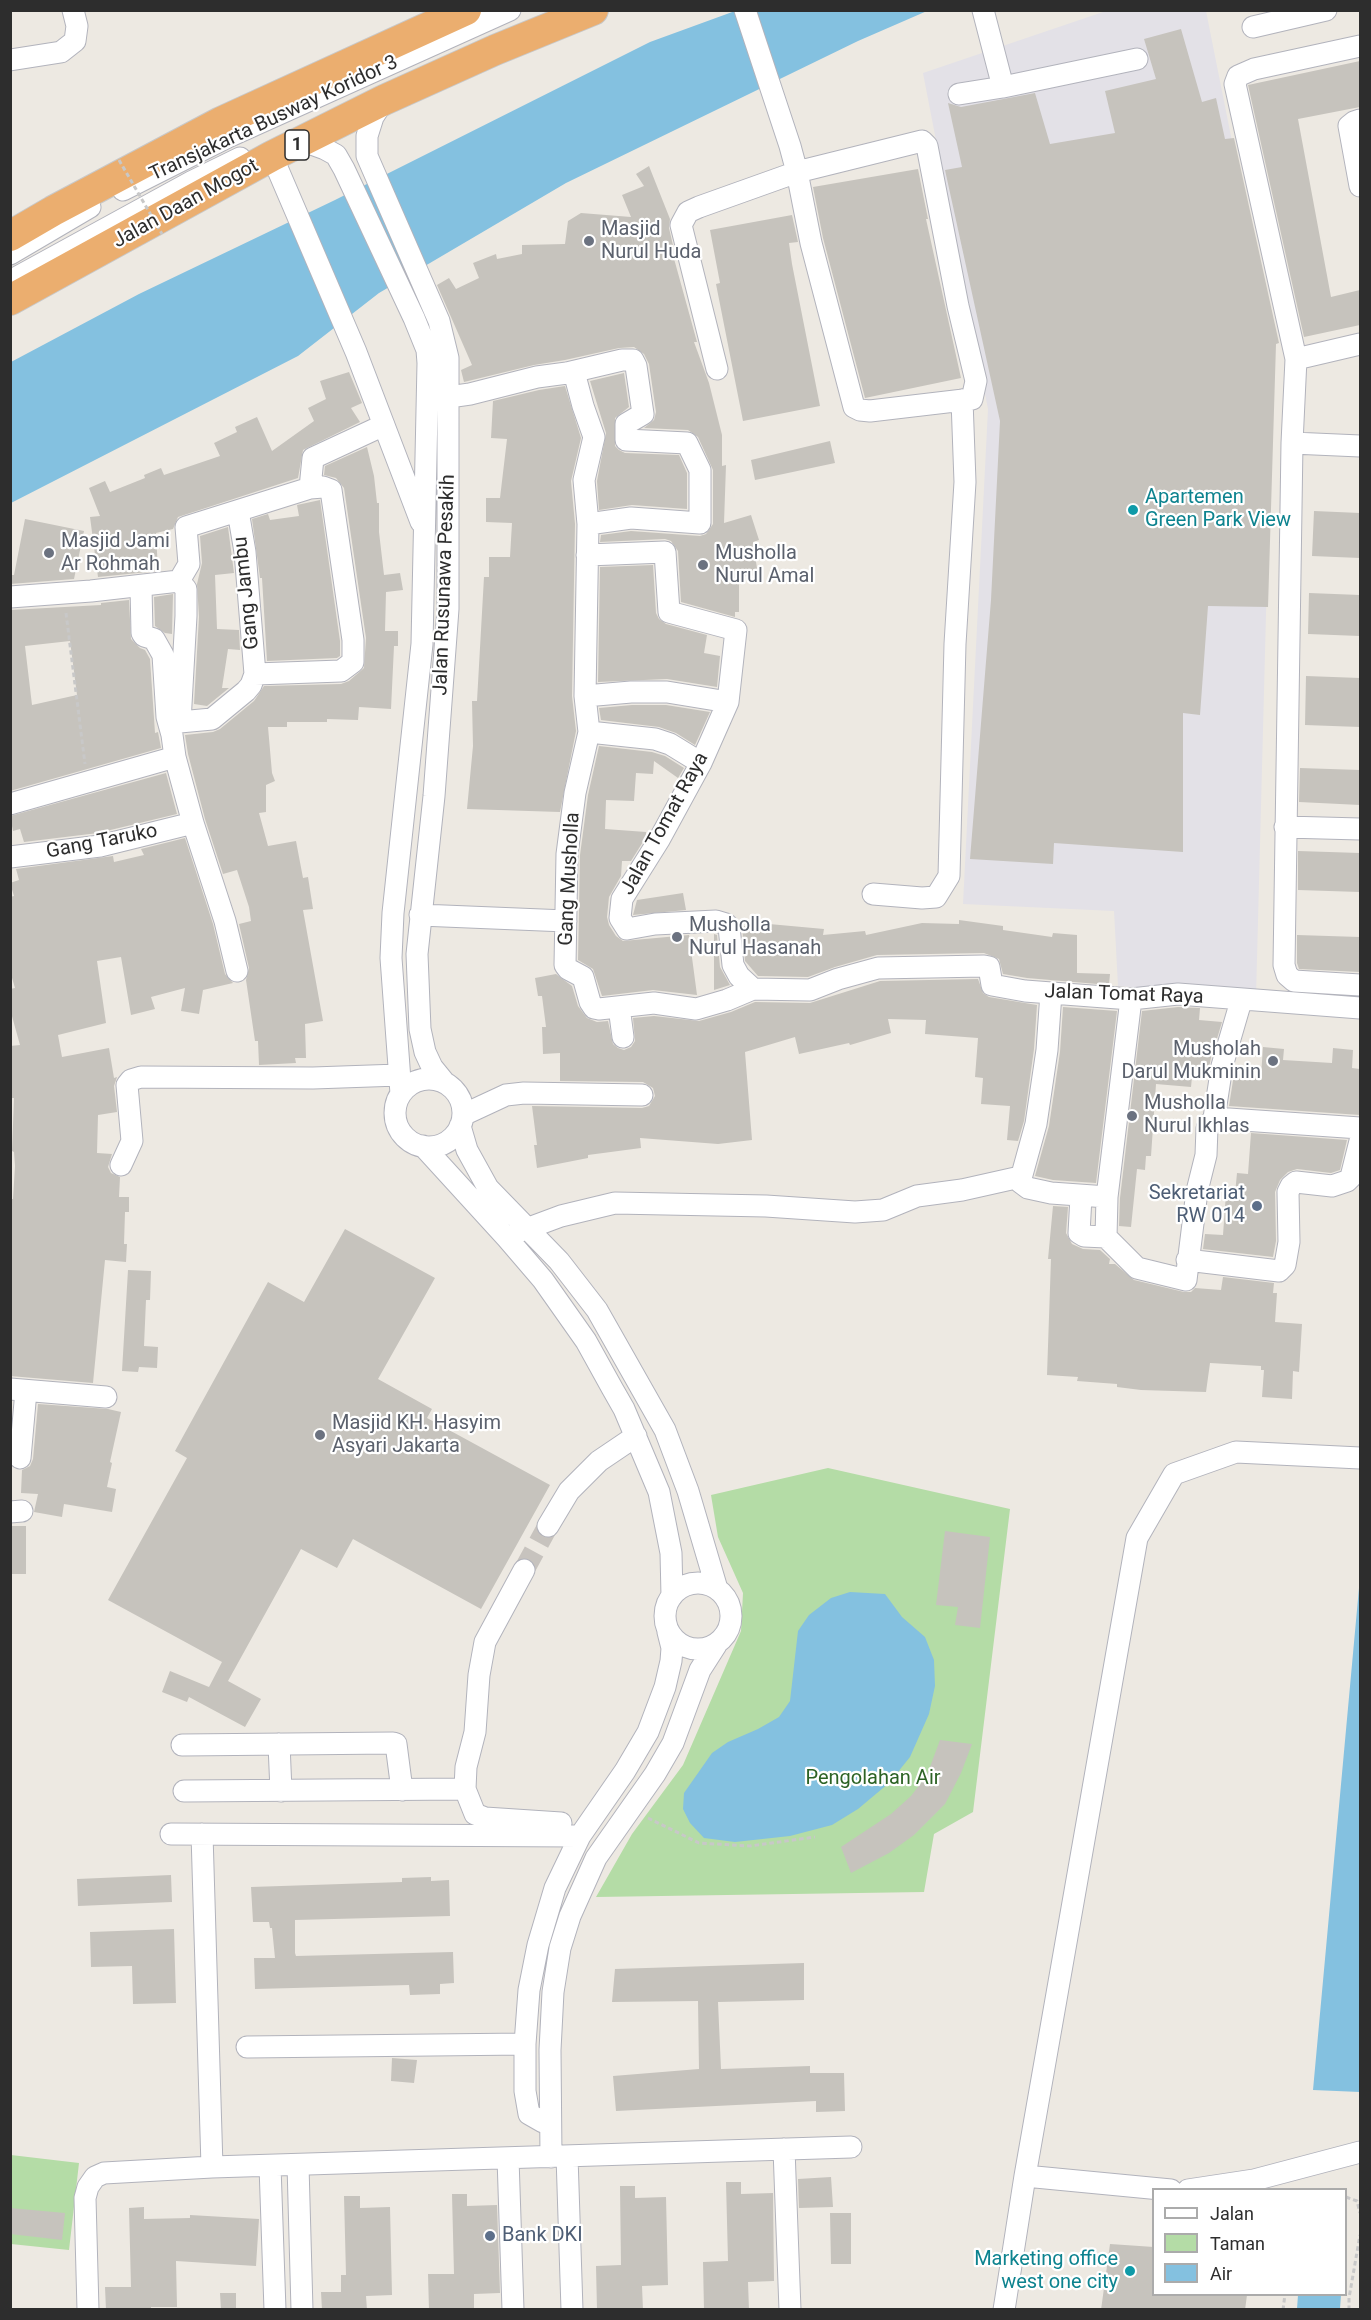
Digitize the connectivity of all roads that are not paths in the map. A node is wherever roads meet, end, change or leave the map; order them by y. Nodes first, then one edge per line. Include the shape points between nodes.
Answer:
1 (73, 10) edge
2 (466, 10) edge
3 (510, 10) edge
4 (552, 10) edge
5 (593, 10) edge
6 (745, 10) edge
7 (1326, 10) edge
8 (984, 12) edge
9 (1253, 27) dead end
10 (1360, 46) edge
11 (1137, 59) dead end
12 (10, 60) edge
13 (1003, 87) junction
14 (959, 94) dead end
15 (384, 100) junction
16 (1360, 120) edge
17 (303, 141) junction
18 (272, 156) junction
19 (797, 172) junction
20 (1360, 186) edge
21 (10, 236) edge
22 (10, 254) edge
23 (10, 281) edge
24 (10, 300) edge
25 (424, 314) junction
26 (1360, 344) edge
27 (1296, 359) junction
28 (717, 369) dead end
29 (574, 372) junction
30 (449, 397) junction
31 (962, 400) junction
32 (384, 425) junction
33 (1292, 443) junction
34 (1360, 446) edge
35 (310, 488) junction
36 (237, 511) junction
37 (588, 524) junction
38 (426, 534) junction
39 (586, 555) junction
40 (179, 581) junction
41 (141, 587) junction
42 (10, 597) edge
43 (255, 674) junction
44 (585, 696) junction
45 (728, 702) junction
46 (174, 722) junction
47 (589, 732) junction
48 (175, 756) junction
49 (701, 763) junction
50 (10, 804) edge
51 (193, 823) junction
52 (1285, 827) junction
53 (1360, 829) edge
54 (10, 857) edge
55 (873, 894) dead end
56 (420, 915) junction
57 (566, 921) junction
58 (237, 971) dead end
59 (1360, 985) edge
60 (753, 989) junction
61 (1051, 993) junction
62 (1131, 999) junction
63 (1241, 1001) junction
64 (619, 1007) junction
65 (1360, 1008) edge
66 (623, 1036) dead end
67 (445, 1083) junction
68 (400, 1084) junction
69 (642, 1095) dead end
70 (1214, 1118) junction
71 (461, 1121) junction
72 (1360, 1128) edge
73 (1360, 1141) edge
74 (423, 1146) junction
75 (121, 1165) dead end
76 (1020, 1177) junction
77 (1081, 1197) junction
78 (1107, 1197) junction
79 (527, 1227) junction
80 (1106, 1237) junction
81 (507, 1238) junction
82 (1187, 1260) junction
83 (18, 1390) edge
84 (106, 1397) dead end
85 (636, 1436) junction
86 (20, 1458) dead end
87 (1360, 1458) edge
88 (548, 1526) tunnel mouth
89 (524, 1570) tunnel mouth
90 (717, 1589) junction
91 (672, 1596) junction
92 (668, 1632) junction
93 (716, 1645) junction
94 (279, 1744) junction
95 (182, 1745) dead end
96 (465, 1789) junction
97 (402, 1790) junction
98 (184, 1791) dead end
99 (281, 1791) junction
100 (584, 1831) junction
101 (171, 1834) dead end
102 (202, 1834) junction
103 (525, 2044) junction
104 (248, 2047) dead end
105 (550, 2121) junction
106 (851, 2147) dead end
107 (784, 2150) junction
108 (1360, 2152) edge
109 (559, 2157) junction
110 (508, 2158) junction
111 (298, 2165) junction
112 (270, 2166) junction
113 (212, 2167) junction
114 (1025, 2176) junction
115 (1152, 2188) edge
116 (1201, 2188) edge
117 (88, 2310) edge
118 (275, 2310) edge
119 (302, 2310) edge
120 (513, 2310) edge
121 (572, 2310) edge
122 (790, 2310) edge
123 (1004, 2310) edge

1 - 12 street via 75,41 62,52
2 - 21 highway via 221,122
3 - 22 street, Transjakarta Busway Koridor 3 via 228,137 96,204
4 - 23 street, Transjakarta Busway Koridor 3 via 488,37 191,182
5 - 15 highway, Jalan Daan Mogot / 1
6 - 19 street
7 - 9 street
8 - 13 street
10 - 27 street via 1254,69 1238,76 1235,84
11 - 13 street
13 - 14 street
15 - 17 highway, Jalan Daan Mogot / 1
15 - 25 street, Jalan Rusunawa Pesakih via 373,117 366,156
16 - 20 street via 1349,126
17 - 18 highway, Jalan Daan Mogot / 1
17 - 25 street, Jalan Rusunawa Pesakih via 336,155
18 - 24 highway, Jalan Daan Mogot / 1
18 - 32 street, Jalan Rusunawa Pesakih
19 - 28 street via 699,207 688,213 681,225
19 - 31 street via 811,243 854,407 870,411
19 - 31 street via 916,141 927,146 976,381 972,399
25 - 30 street, Jalan Rusunawa Pesakih via 445,342
25 - 38 street, Jalan Rusunawa Pesakih via 428,363
26 - 27 street
27 - 33 street
29 - 30 street
29 - 37 street, Gang Musholla via 594,437 584,480
29 - 37 street via 633,360 643,414 626,424 626,440 687,443 700,470 700,523 631,518
30 - 56 street, Jalan Rusunawa Pesakih via 448,609 434,796
31 - 55 street via 965,482 954,644 949,876 936,897
32 - 35 street via 313,458
32 - 38 street, Jalan Rusunawa Pesakih
33 - 34 street
33 - 52 street
35 - 36 street
35 - 43 street via 331,490 353,662 341,671
36 - 40 street via 186,527 189,564
36 - 43 street, Gang Jambu via 245,552
37 - 39 street, Gang Musholla
38 - 68 street, Jalan Rusunawa Pesakih via 422,644 392,935
39 - 44 street, Gang Musholla
39 - 45 street, Jalan Tomat Raya via 665,552 669,612 736,630
40 - 41 street
40 - 46 street via 186,590 186,616
41 - 42 street
41 - 46 street via 142,633 154,639 163,655
43 - 46 street via 246,691 212,719
44 - 45 street via 667,692
44 - 47 street, Gang Musholla
45 - 49 street, Jalan Tomat Raya
46 - 48 street
47 - 49 street via 655,739
47 - 57 street, Gang Musholla via 567,854
48 - 50 street
48 - 51 street
49 - 60 street, Jalan Tomat Raya via 660,840 622,899 620,918 631,929 655,924 726,924 733,965
51 - 54 street, Gang Taruko via 100,846
51 - 58 street
52 - 53 street
52 - 59 street via 1287,975 1294,981
56 - 57 street
56 - 67 street, Jalan Rusunawa Pesakih via 420,1029 425,1052
57 - 64 street, Gang Musholla via 566,967 582,977 594,1008
60 - 61 street, Jalan Tomat Raya via 810,990 878,968 972,965 988,966 992,985 997,988
60 - 64 street, Gang Musholla via 696,1009 654,1003
61 - 62 street, Jalan Tomat Raya
61 - 76 street via 1036,1124
62 - 63 street, Jalan Tomat Raya via 1178,994
62 - 78 street
63 - 65 street, Jalan Tomat Raya
63 - 70 street via 1222,1066
64 - 66 street
67 - 68 street via 423,1080
67 - 71 street via 459,1096
68 - 74 street via 396,1121 406,1138
68 - 75 street via 313,1078 130,1080 127,1085 132,1142
69 - 71 street via 506,1095
70 - 72 street
70 - 82 street via 1207,1128 1206,1155
71 - 74 street via 447,1142
71 - 79 street via 467,1150 488,1188
73 - 82 street via 1347,1181 1332,1186 1296,1182 1291,1186 1289,1242 1285,1265 1279,1271
74 - 81 street
76 - 77 street via 1028,1188
76 - 79 street via 917,1196 883,1210 615,1203
77 - 78 street
77 - 80 street via 1079,1233
78 - 80 street
79 - 81 street
79 - 90 street via 597,1310 665,1430
80 - 82 street via 1137,1268 1149,1273 1186,1280
81 - 85 street via 543,1280 586,1341
83 - 84 street
83 - 86 street
85 - 88 street via 599,1461 569,1491
85 - 91 street via 659,1492 666,1521
87 - 114 street via 1236,1452 1174,1474 1137,1538
89 - 96 street via 485,1642 478,1675 476,1732 466,1767
90 - 91 street via 696,1583
90 - 93 street via 728,1601 731,1617 727,1633
91 - 92 street via 665,1610
92 - 93 street via 684,1647
92 - 100 street via 671,1661 648,1732
93 - 105 street via 700,1670 673,1743 596,1858 570,1916 553,1992
94 - 95 street
94 - 97 street via 396,1744
94 - 99 street
96 - 97 street
96 - 100 street via 475,1814 485,1818
97 - 99 street
98 - 99 street
100 - 102 street
100 - 103 street via 555,1888 537,1944
101 - 102 street
102 - 113 street
103 - 104 street
103 - 105 street via 526,2108 535,2119
105 - 109 street
106 - 107 street
107 - 109 street
107 - 122 street
108 - 116 street via 1254,2180
109 - 110 street
109 - 121 street
110 - 111 street
110 - 120 street
111 - 112 street
111 - 119 street
112 - 113 street
112 - 118 street
113 - 117 street via 120,2171 95,2178 85,2198
114 - 115 street
114 - 123 street

